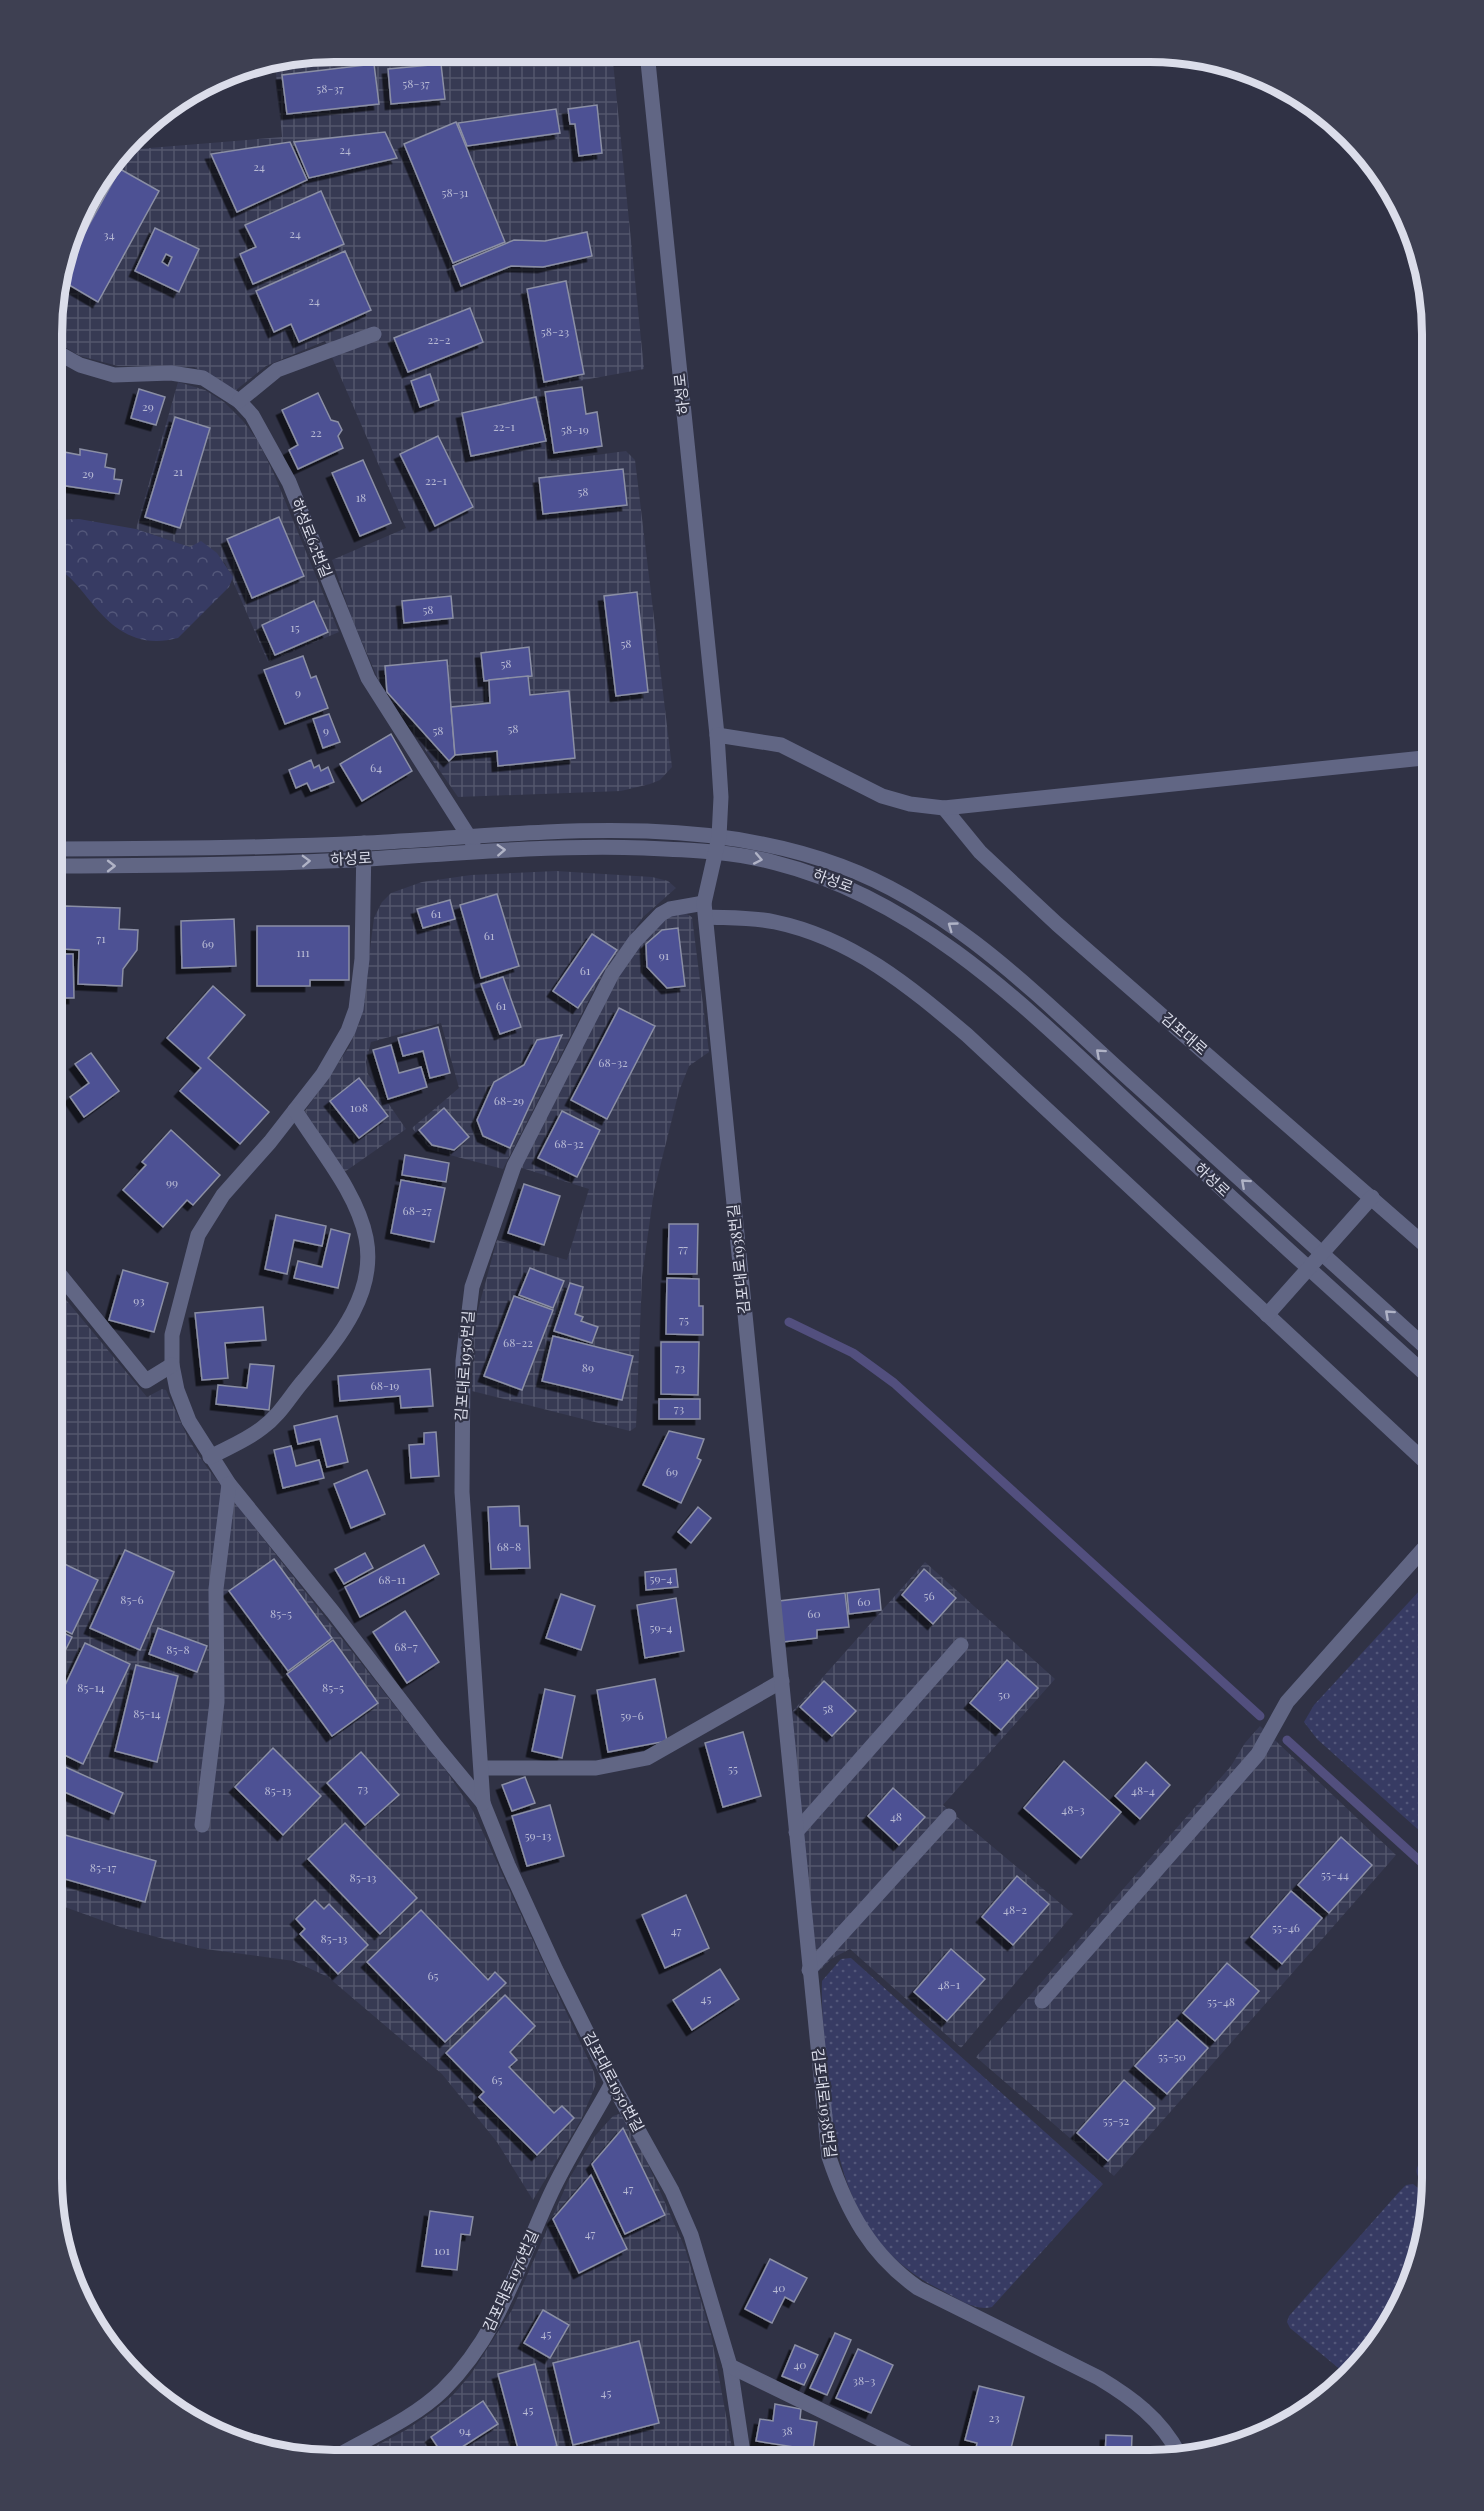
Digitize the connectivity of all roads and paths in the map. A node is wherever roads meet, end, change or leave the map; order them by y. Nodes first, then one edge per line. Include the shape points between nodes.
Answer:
1 (648, 62) edge
2 (374, 334) dead end
3 (62, 360) edge
4 (239, 400) junction
5 (717, 735) junction
6 (1422, 758) edge
7 (944, 808) junction
8 (364, 843) junction
9 (473, 844) junction
10 (717, 844) junction
11 (62, 849) edge
12 (365, 859) junction
13 (62, 866) edge
14 (705, 910) junction
15 (295, 1110) junction
16 (1372, 1197) junction
17 (1422, 1242) edge
18 (1322, 1253) junction
19 (1309, 1269) junction
20 (62, 1277) edge
21 (1268, 1315) junction
22 (1422, 1344) edge
23 (172, 1365) junction
24 (1422, 1371) edge
25 (210, 1457) junction
26 (1422, 1459) edge
27 (229, 1484) junction
28 (1422, 1550) edge
29 (961, 1645) dead end
30 (782, 1681) junction
31 (482, 1768) junction
32 (483, 1803) junction
33 (949, 1816) dead end
34 (202, 1825) dead end
35 (796, 1832) junction
36 (809, 1970) junction
37 (1042, 2001) dead end
38 (612, 2083) junction
39 (730, 2366) junction
40 (1176, 2448) edge
41 (348, 2450) edge
42 (743, 2450) edge
43 (903, 2450) edge

1 - 5 street, 하성로
2 - 4 street via 277,370
3 - 4 street, 하성로62번길 via 114,375 189,374
4 - 9 street, 하성로62번길 via 263,433 289,482 368,678
5 - 7 street via 781,746 882,796
5 - 10 street, 하성로 via 721,797
6 - 7 street
7 - 16 street, 김포대로 via 980,852 1057,924
8 - 9 street, 하성로
8 - 11 street, 하성로
8 - 12 street, 김포대로1950번길
9 - 10 street, 하성로 via 627,831
9 - 12 street, 하성로
10 - 14 street, 김포대로1938번길
18 -> 10 street, 하성로 via 1027,987 937,916 840,865 793,850
10 -> 19 street, 하성로 via 861,891 949,946 1029,1013
13 -> 12 street, 하성로
12 - 15 street, 김포대로1950번길 via 356,1009 327,1067
14 - 21 street, 김포대로1950번길 via 801,929 859,953 885,969 967,1035
14 - 30 street, 김포대로1938번길
14 - 31 street, 김포대로1950번길 via 670,909 661,914 618,965 514,1166 472,1287 463,1361 462,1492
15 - 23 street, 김포대로1950번길 via 223,1195 198,1235 176,1312
15 - 25 street via 358,1216 366,1238 364,1281 343,1332 284,1407 260,1430
16 - 17 street, 김포대로
16 - 18 street
18 - 19 street
22 -> 18 street, 하성로
19 - 21 street
19 - 24 street, 하성로
20 - 23 street via 146,1382
21 - 26 street, 김포대로1950번길
23 - 25 street, 김포대로1950번길 via 189,1421
25 - 27 street, 김포대로1950번길
27 - 32 street, 김포대로1950번길
27 - 34 street via 216,1589 217,1702
28 - 37 street via 1287,1702 1258,1754
29 - 35 street
30 - 31 street via 647,1758 596,1768
30 - 35 street, 김포대로1938번길
31 - 32 street, 김포대로1950번길
32 - 38 street, 김포대로1950번길 via 529,1912
33 - 36 street
35 - 36 street, 김포대로1938번길
36 - 40 street, 김포대로1938번길 via 829,2157 849,2208 880,2257 918,2288 1122,2392 1156,2421
38 - 39 street, 김포대로1950번길 via 672,2191 691,2235
38 - 41 street, 김포대로1976번길 via 554,2186 506,2298 463,2366 428,2403
39 - 42 street, 김포대로1950번길
39 - 43 street

